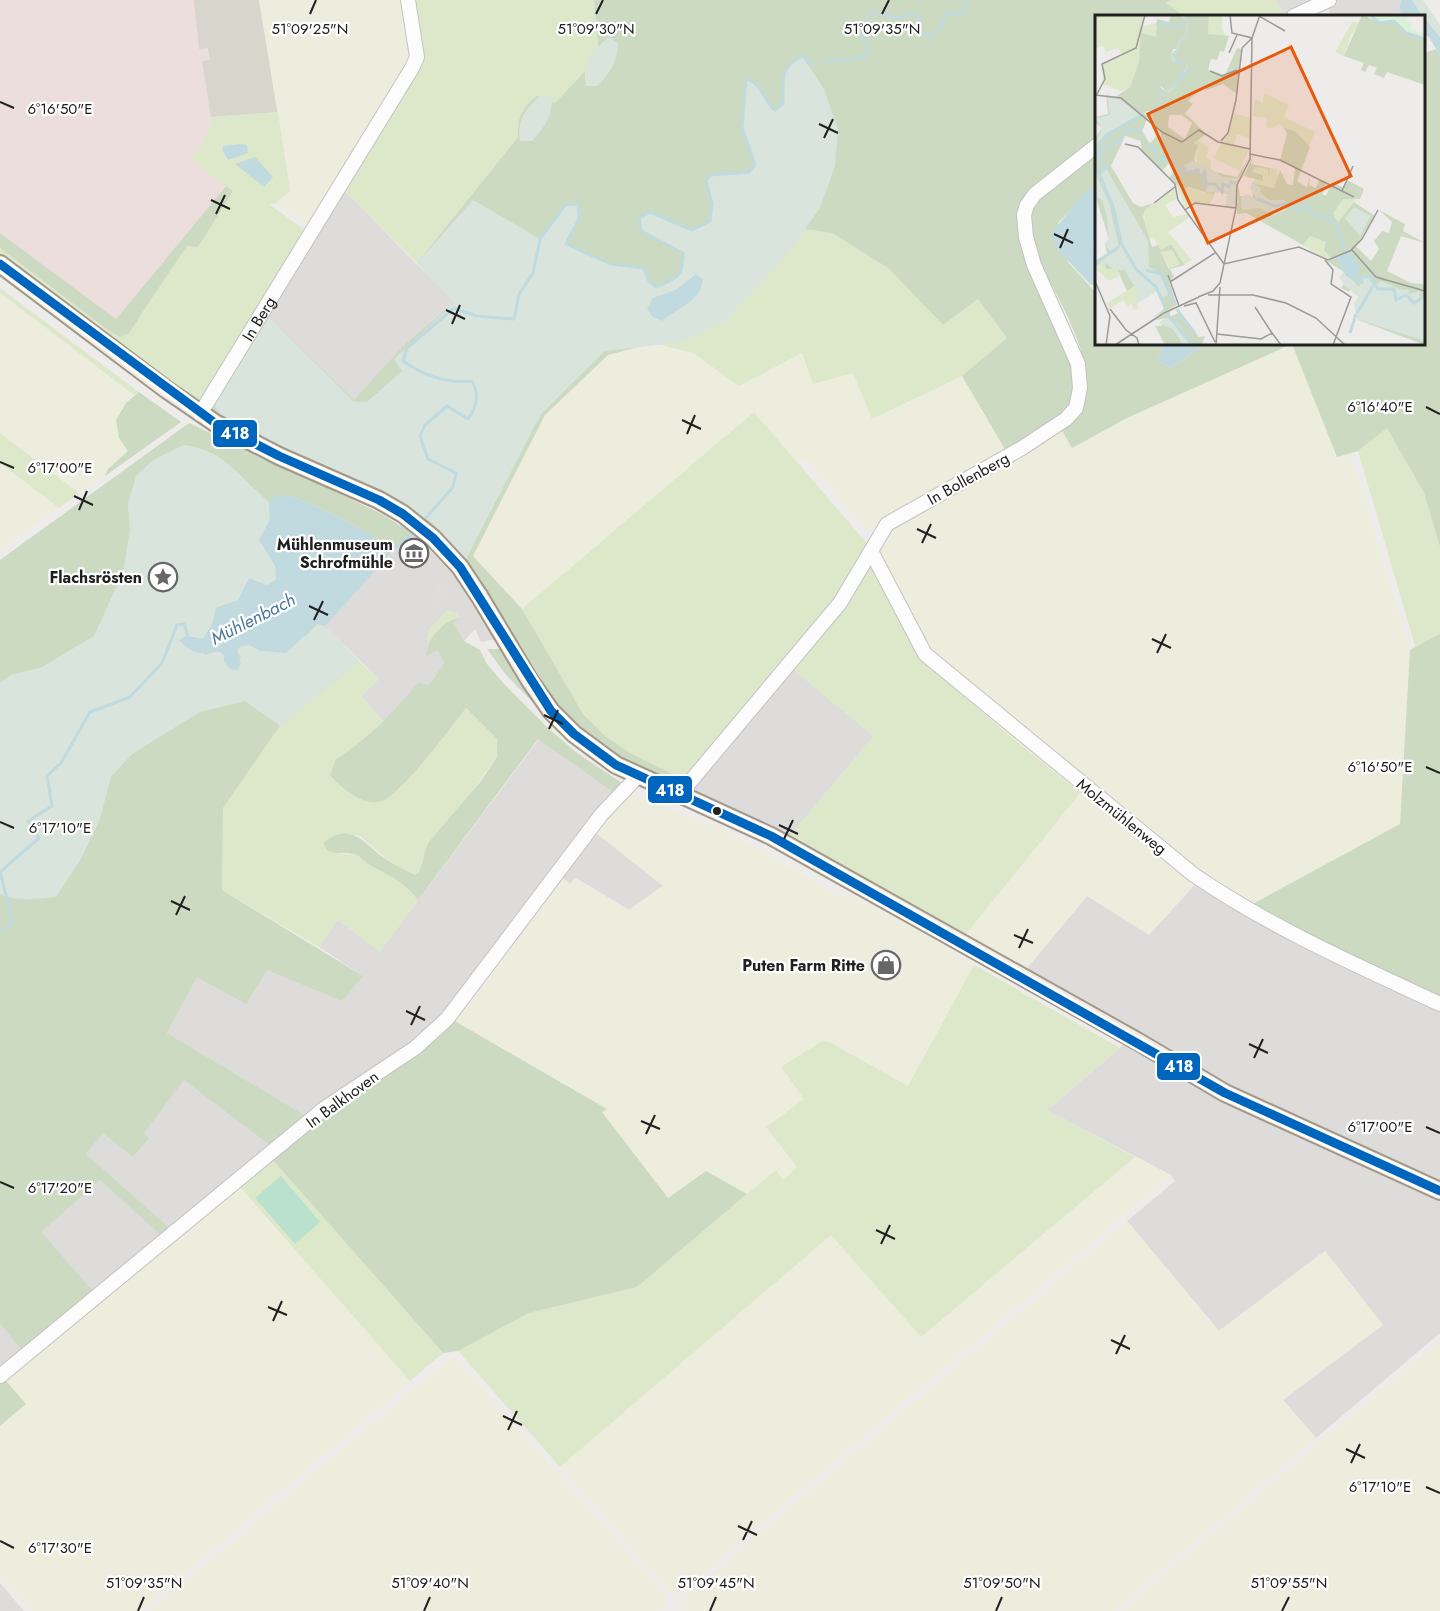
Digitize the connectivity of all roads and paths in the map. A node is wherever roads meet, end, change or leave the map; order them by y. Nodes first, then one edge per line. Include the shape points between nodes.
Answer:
1 (408, 0) edge
2 (1329, 0) edge
3 (1296, 15) edge
4 (1095, 147) edge
5 (0, 264) edge
6 (200, 414) junction
7 (872, 553) junction
8 (637, 777) junction
9 (679, 795) junction
10 (1440, 1004) edge
11 (1440, 1191) edge
12 (0, 1376) edge

1 - 6 street, In Berg via 417,57 412,68
2 - 3 street
4 - 7 street, In Bollenberg via 1035,194 1024,215 1034,265 1078,364 1080,388 1076,408 1022,448 887,524
5 - 6 main road
6 - 8 main road via 252,443 378,500 433,538 460,567 530,681 566,727 593,750
7 - 9 street, In Bollenberg via 840,603
7 - 10 street, Molzmühlenweg via 925,654 933,662 1194,874 1234,902
8 - 9 main road
8 - 12 street, In Balkhoven via 600,815 447,1019 415,1047 325,1108
9 - 11 main road via 771,836 1225,1093

